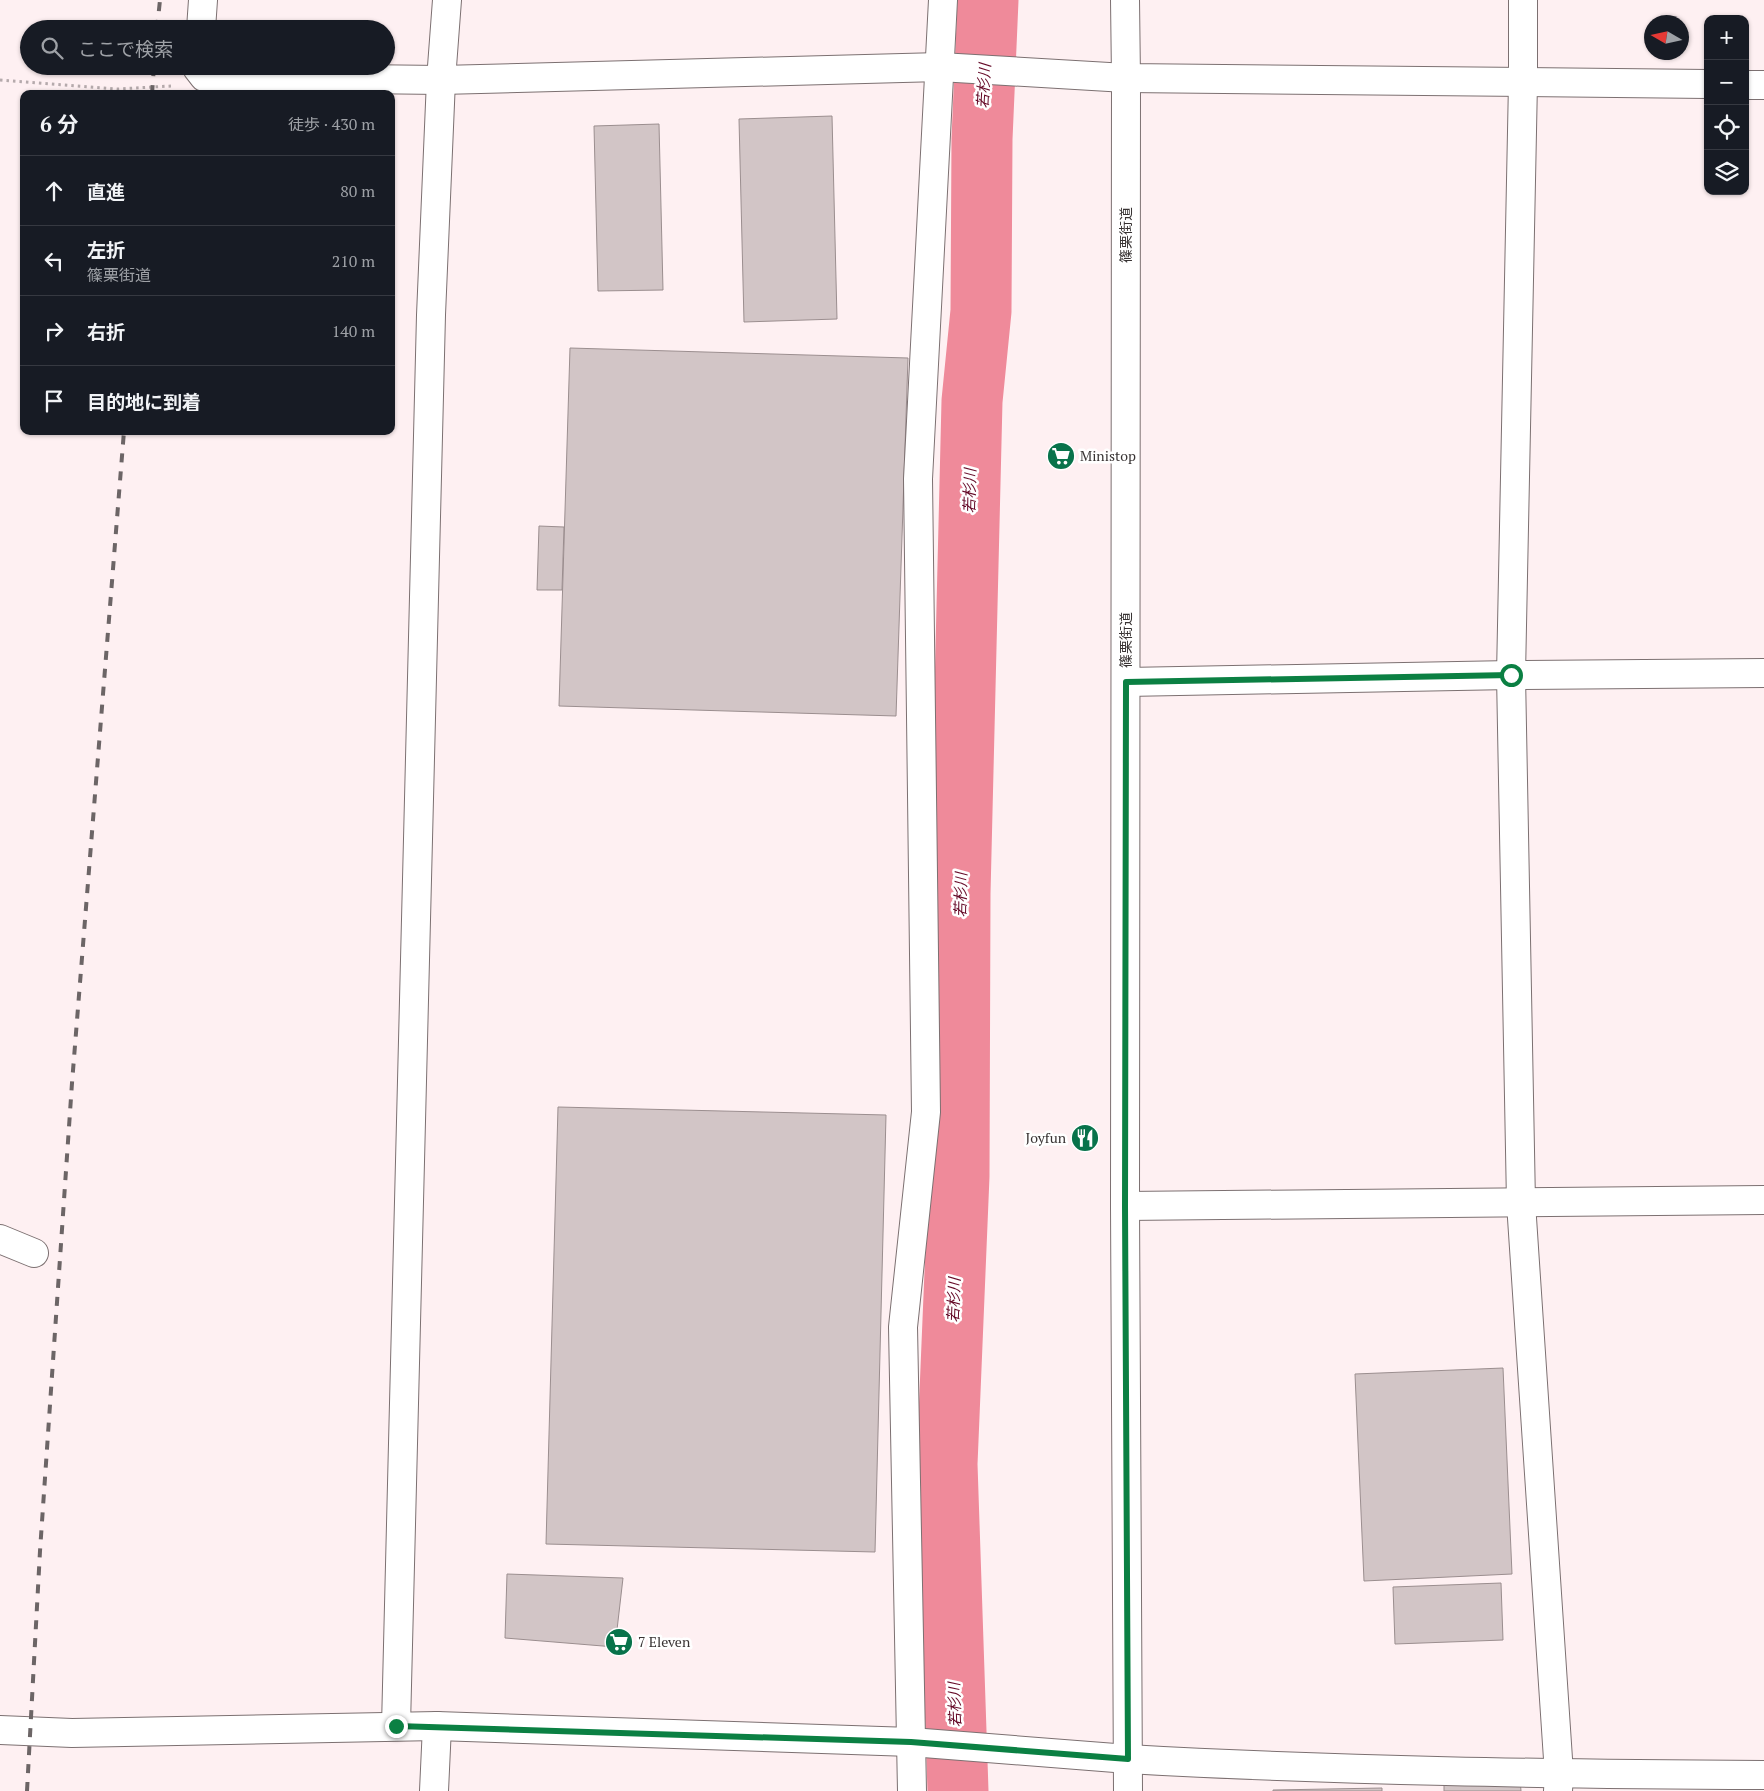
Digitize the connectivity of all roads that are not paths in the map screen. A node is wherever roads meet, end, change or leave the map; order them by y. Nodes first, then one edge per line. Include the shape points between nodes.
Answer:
1 (204, 0) edge
2 (447, 0) edge
3 (943, 0) edge
4 (1125, 0) edge
5 (1523, 0) edge
6 (202, 20) edge
7 (940, 67) junction
8 (291, 75) edge
9 (1126, 78) junction
10 (441, 80) junction
11 (1523, 82) junction
12 (1704, 84) edge
13 (1749, 85) edge
14 (1764, 85) edge
15 (1764, 674) edge
16 (1511, 675) junction
17 (1126, 682) junction
18 (1764, 1200) edge
19 (1521, 1203) junction
20 (1125, 1206) junction
21 (0, 1239) edge
22 (34, 1253) dead end
23 (396, 1726) junction
24 (437, 1726) junction
25 (0, 1730) edge
26 (911, 1742) junction
27 (1128, 1759) junction
28 (1764, 1775) edge
29 (1558, 1783) edge
30 (1629, 1783) edge
31 (434, 1791) edge
32 (912, 1791) edge
33 (1128, 1791) edge

1 - 6 street
2 - 10 street
3 - 7 street
4 - 9 street, 篠栗街道
5 - 11 street
7 - 9 street
7 - 10 street
7 - 26 street via 918,479 926,1112 903,1327
8 - 10 street
9 - 11 street
9 - 17 street, 篠栗街道
10 - 23 street via 431,315
11 - 12 street
11 - 16 street
13 - 14 street
15 - 16 street
16 - 17 street
16 - 19 street
17 - 20 street, 篠栗街道
18 - 19 street
19 - 20 street
19 - 29 street
20 - 27 street, 篠栗街道
21 - 22 street
23 - 24 street
23 - 25 street via 72,1733
24 - 26 street
24 - 31 street
26 - 27 street
26 - 32 street
27 - 29 street
27 - 33 street, 篠栗街道
28 - 30 street
29 - 30 street

